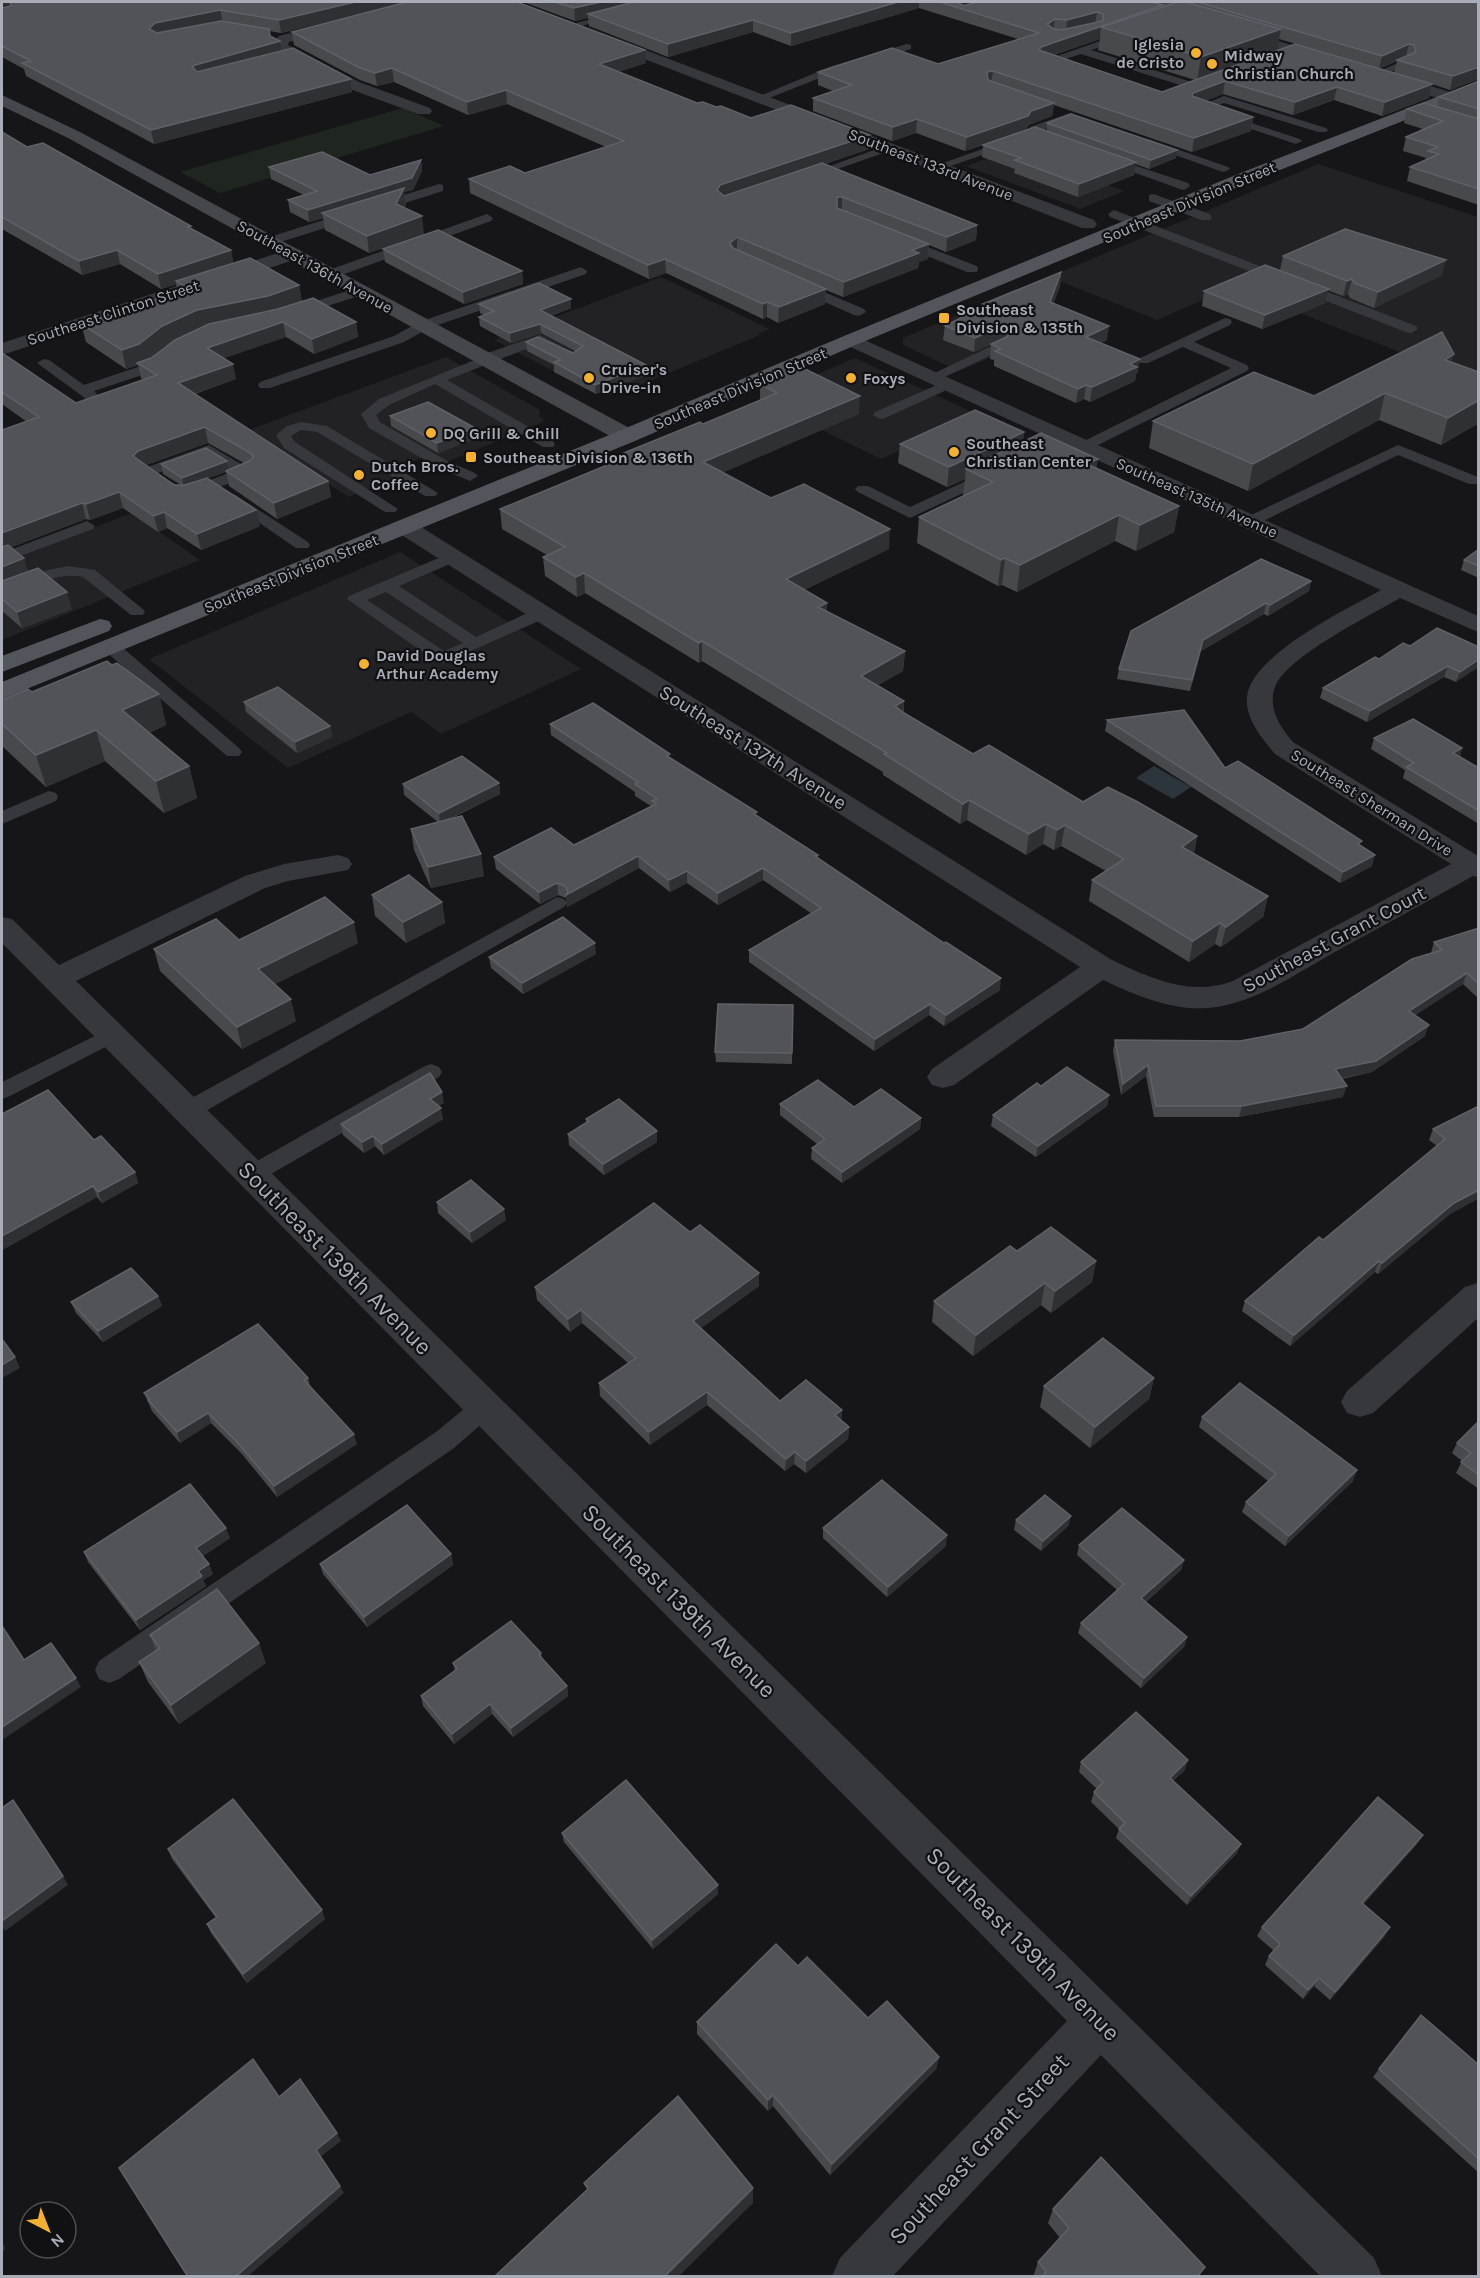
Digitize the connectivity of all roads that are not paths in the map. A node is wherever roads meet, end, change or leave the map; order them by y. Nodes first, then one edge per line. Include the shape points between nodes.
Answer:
1 (666, 2) edge
2 (553, 19) edge
3 (351, 22) edge
4 (570, 26) junction
5 (1223, 29) edge
6 (1136, 31) edge
7 (907, 46) dead end
8 (1080, 50) junction
9 (1296, 51) junction
10 (299, 55) junction
11 (1274, 59) edge
12 (277, 61) edge
13 (1407, 62) edge
14 (1066, 69) edge
15 (1479, 70) edge
16 (1375, 75) junction
17 (1208, 83) edge
18 (1479, 86) edge
19 (1197, 87) junction
20 (1428, 90) junction
21 (1179, 93) edge
22 (1451, 97) junction
23 (760, 98) junction
24 (2, 100) edge
25 (1048, 108) edge
26 (1418, 110) junction
27 (424, 111) dead end
28 (1070, 116) junction
29 (1437, 116) edge
30 (1092, 123) edge
31 (1322, 130) junction
32 (1034, 133) junction
33 (1136, 138) edge
34 (1296, 141) junction
35 (1066, 144) edge
36 (888, 148) junction
37 (1099, 156) edge
38 (938, 167) junction
39 (1224, 169) junction
40 (791, 182) edge
41 (1184, 186) junction
42 (439, 189) dead end
43 (1153, 198) junction
44 (1177, 207) junction
45 (1114, 214) junction
46 (1206, 217) dead end
47 (487, 218) dead end
48 (1139, 223) junction
49 (1088, 224) junction
50 (1065, 233) dead end
51 (885, 234) edge
52 (270, 241) junction
53 (294, 254) junction
54 (992, 261) dead end
55 (972, 269) junction
56 (581, 271) dead end
57 (331, 274) junction
58 (943, 280) dead end
59 (789, 281) edge
60 (360, 291) junction
61 (882, 304) dead end
62 (275, 319) edge
63 (1225, 322) dead end
64 (850, 324) junction
65 (424, 326) junction
66 (1411, 328) dead end
67 (1183, 342) junction
68 (1004, 344) edge
69 (2, 349) edge
70 (172, 350) edge
71 (566, 352) edge
72 (768, 355) dead end
73 (485, 359) junction
74 (1143, 360) dead end
75 (44, 363) dead end
76 (436, 379) junction
77 (938, 381) junction
78 (265, 385) dead end
79 (83, 390) junction
80 (98, 401) edge
81 (880, 415) dead end
82 (602, 423) junction
83 (627, 436) junction
84 (564, 438) junction
85 (1076, 441) junction
86 (1046, 447) edge
87 (519, 456) dead end
88 (1004, 468) edge
89 (480, 472) joint
90 (1474, 481) dead end
91 (213, 485) junction
92 (863, 489) dead end
93 (430, 493) junction
94 (397, 518) junction
95 (364, 520) dead end
96 (1251, 521) junction
97 (87, 526) dead end
98 (323, 537) dead end
99 (302, 545) junction
100 (453, 557) junction
101 (2, 558) edge
102 (387, 585) junction
103 (1399, 589) junction
104 (2, 593) edge
105 (137, 611) junction
106 (542, 614) junction
107 (1479, 625) edge
108 (476, 644) junction
109 (111, 646) junction
110 (2, 665) edge
111 (2, 691) edge
112 (233, 752) dead end
113 (49, 797) dead end
114 (2, 818) edge
115 (338, 864) dead end
116 (1476, 866) edge
117 (557, 903) dead end
118 (2, 926) edge
119 (1101, 967) junction
120 (55, 979) junction
121 (111, 1035) junction
122 (431, 1072) edge
123 (943, 1077) dead end
124 (2, 1091) edge
125 (187, 1111) junction
126 (251, 1175) junction
127 (1479, 1297) edge
128 (1360, 1402) dead end
129 (484, 1407) junction
130 (109, 1670) dead end
131 (1100, 2021) junction
132 (858, 2277) edge
133 (1356, 2277) edge

1 - 4 lane
2 - 4 street, Southeast 133rd Avenue
3 - 10 street via 279,38 281,47
4 - 23 street, Southeast 133rd Avenue
5 - 9 street
6 - 8 lane
7 - 23 lane
8 - 14 lane via 1045,62
8 - 19 lane
9 - 11 lane
9 - 16 street
10 - 12 lane
10 - 27 street via 353,85
13 - 16 lane
15 - 20 main road, Southeast Division Street
16 - 20 street
17 - 19 lane
18 - 22 main road, Southeast Division Street
19 - 21 lane
20 - 22 street
20 - 31 main road, Southeast Division Street
22 - 26 main road, Southeast Division Street
23 - 36 street, Southeast 133rd Avenue
24 - 52 street, Southeast 136th Avenue
25 - 28 lane
26 - 29 lane
26 - 44 main road, Southeast Division Street
28 - 30 lane
28 - 32 lane via 1034,129
31 - 34 main road, Southeast Division Street
31 - 34 lane via 1224,99 1197,109
32 - 35 lane
32 - 38 lane
33 - 39 lane
34 - 39 main road, Southeast Division Street
36 - 38 street, Southeast 133rd Avenue
36 - 40 lane
37 - 41 lane
38 - 49 street, Southeast 133rd Avenue
39 - 41 main road, Southeast Division Street
41 - 43 main road, Southeast Division Street
42 - 52 lane
43 - 44 lane
43 - 45 main road, Southeast Division Street
44 - 46 lane
44 - 48 main road, Southeast Division Street
45 - 48 lane
45 - 49 main road, Southeast Division Street
47 - 57 lane
48 - 64 main road, Southeast Division Street
48 - 66 lane
49 - 50 main road, Southeast Division Street
51 - 55 lane
52 - 53 street, Southeast 136th Avenue
53 - 57 street, Southeast 136th Avenue
53 - 69 street, Southeast Clinton Street
54 - 55 main road
55 - 58 main road
56 - 65 lane
57 - 60 street, Southeast 136th Avenue
59 - 64 lane
60 - 62 lane
60 - 65 street, Southeast 136th Avenue
61 - 64 main road, Southeast Division Street
63 - 67 lane
64 - 77 street, Southeast 135th Avenue
64 - 83 main road, Southeast Division Street
65 - 73 street, Southeast 136th Avenue
65 - 78 lane via 399,339
67 - 74 lane
67 - 85 lane via 1242,368
68 - 77 lane
70 - 79 lane via 149,368
71 - 73 lane via 540,339
72 - 82 main road, Southeast Division Street
73 - 76 lane
73 - 82 street, Southeast 136th Avenue
75 - 79 lane
76 - 84 lane
76 - 89 lane via 384,402 368,414 374,426 444,465
77 - 81 lane
77 - 85 street, Southeast 135th Avenue
79 - 80 lane
82 - 83 street, Southeast 136th Avenue
82 - 84 main road, Southeast Division Street
83 - 94 main road, Southeast Division Street
84 - 87 main road, Southeast Division Street
85 - 86 lane
85 - 96 street, Southeast 135th Avenue
88 - 92 lane via 910,513
89 - 93 main road, Southeast Division Street
90 - 96 lane via 1398,449
91 - 91 lane via 246,472 209,449 147,472 183,496
91 - 99 lane
93 - 94 main road, Southeast Division Street
93 - 94 lane via 322,429 307,424 283,435 289,445
94 - 95 main road, Southeast Division Street
94 - 100 street, Southeast 137th Avenue
94 - 109 main road, Southeast Division Street
96 - 103 street, Southeast 135th Avenue
97 - 101 lane
98 - 99 main road, Southeast Division Street
99 - 105 main road, Southeast Division Street
100 - 102 lane
100 - 106 street, Southeast 137th Avenue
102 - 108 lane
102 - 108 lane via 355,599 443,658
103 - 107 street, Southeast 135th Avenue
103 - 116 street, Southeast Sherman Drive via 1292,653 1274,668 1262,687 1260,706 1267,727 1284,748
104 - 105 lane via 44,577 81,570
105 - 110 main road, Southeast Division Street
106 - 108 lane
106 - 119 street, Southeast 137th Avenue
109 - 111 main road, Southeast Division Street
109 - 112 lane
113 - 114 lane
115 - 120 street via 255,882
116 - 119 street, Southeast Grant Court via 1230,994 1204,998 1166,993
117 - 125 lane
118 - 120 street, Southeast 139th Avenue
119 - 123 street
120 - 121 street, Southeast 139th Avenue
121 - 124 lane
121 - 125 street, Southeast 139th Avenue
122 - 126 lane
125 - 126 street, Southeast 139th Avenue
126 - 129 street, Southeast 139th Avenue
127 - 128 street
129 - 130 lane via 445,1440
129 - 131 street, Southeast 139th Avenue
131 - 132 street, Southeast Grant Street
131 - 133 street, Southeast 139th Avenue

